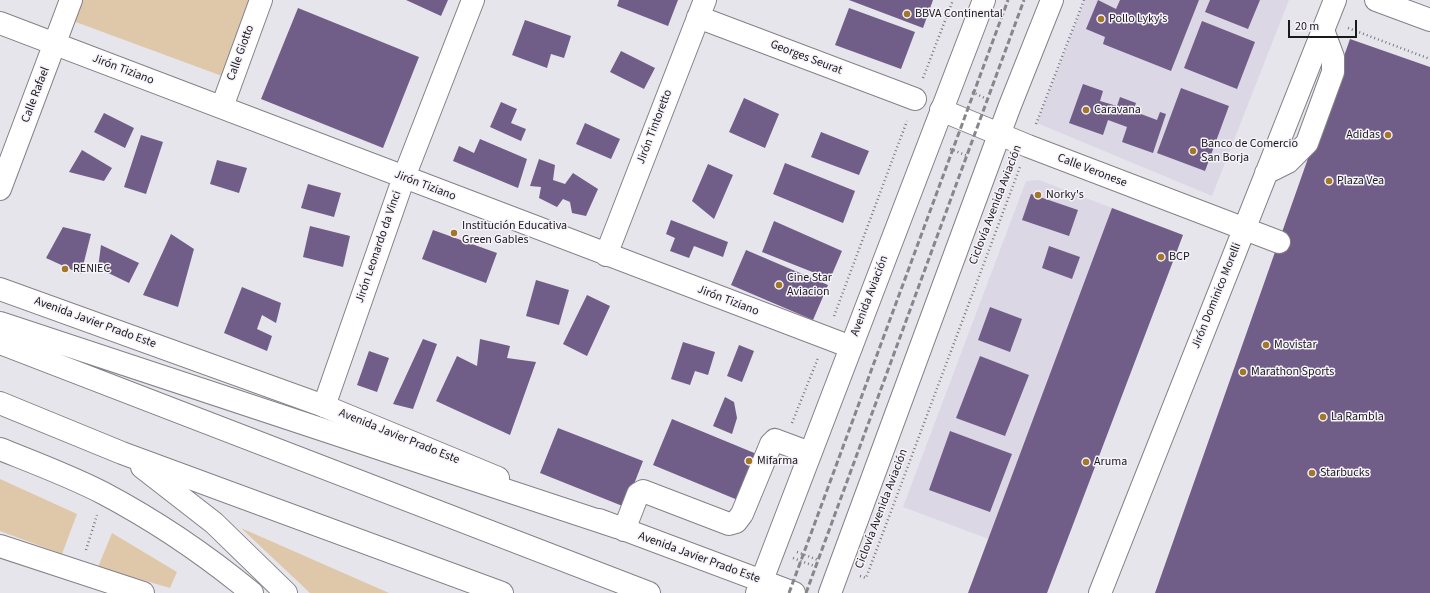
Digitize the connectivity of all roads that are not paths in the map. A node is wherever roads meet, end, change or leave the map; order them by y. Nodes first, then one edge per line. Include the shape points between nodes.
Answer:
1 (71, 0) edge
2 (261, 0) edge
3 (474, 0) edge
4 (984, 0) edge
5 (1052, 0) edge
6 (1335, 0) edge
7 (1376, 0) edge
8 (701, 8) edge
9 (1430, 20) edge
10 (0, 23) edge
11 (54, 44) junction
12 (915, 99) road end
13 (222, 107) junction
14 (941, 110) junction
15 (1000, 134) junction
16 (404, 177) junction
17 (0, 189) edge
18 (1244, 229) junction
19 (1279, 242) dead end
20 (606, 255) junction
21 (0, 289) edge
22 (0, 323) edge
23 (0, 343) edge
24 (851, 347) junction
25 (0, 403) edge
26 (324, 406) junction
27 (0, 449) edge
28 (122, 453) junction
29 (810, 453) junction
30 (620, 529) junction
31 (0, 546) edge
32 (759, 587) edge
33 (143, 593) edge
34 (252, 593) edge
35 (286, 593) edge
36 (502, 593) edge
37 (649, 593) edge
38 (794, 593) edge
39 (830, 593) edge
40 (1100, 593) edge

1 - 11 main road, Calle Rafael
2 - 13 main road, Calle Giotto
3 - 16 main road, Jirón Leonardo da Vinci
4 - 14 main road, Avenida Aviación
5 - 15 main road
6 - 18 main road, Jirón Dominico Morelli
7 - 9 main road
8 - 12 main road, Georges Seurat
8 - 20 main road, Jirón Tintoretto
10 - 11 main road, Jirón Tiziano
11 - 13 main road, Jirón Tiziano
11 - 17 main road, Calle Rafael
13 - 16 main road, Jirón Tiziano
14 - 15 main road, Calle Veronese
14 - 24 main road, Avenida Aviación
15 - 18 main road, Calle Veronese
15 - 39 main road
16 - 20 main road, Jirón Tiziano
16 - 26 main road, Jirón Leonardo da Vinci
18 - 19 main road, Calle Veronese
18 - 40 main road, Jirón Dominico Morelli
20 - 24 main road, Jirón Tiziano
21 - 26 main road, Avenida Javier Prado Este
22 - 30 main road
23 - 37 main road
24 - 29 main road, Avenida Aviación
25 - 28 main road
26 - 30 main road, Avenida Javier Prado Este
27 - 34 main road via 103,493 216,563
28 - 35 main road via 214,523
28 - 36 main road
29 - 30 main road via 775,440 736,522 730,524 643,491 638,494
29 - 32 main road, Avenida Aviación via 783,550
30 - 32 main road, Avenida Javier Prado Este
31 - 33 main road
32 - 38 main road, Avenida Javier Prado Este

